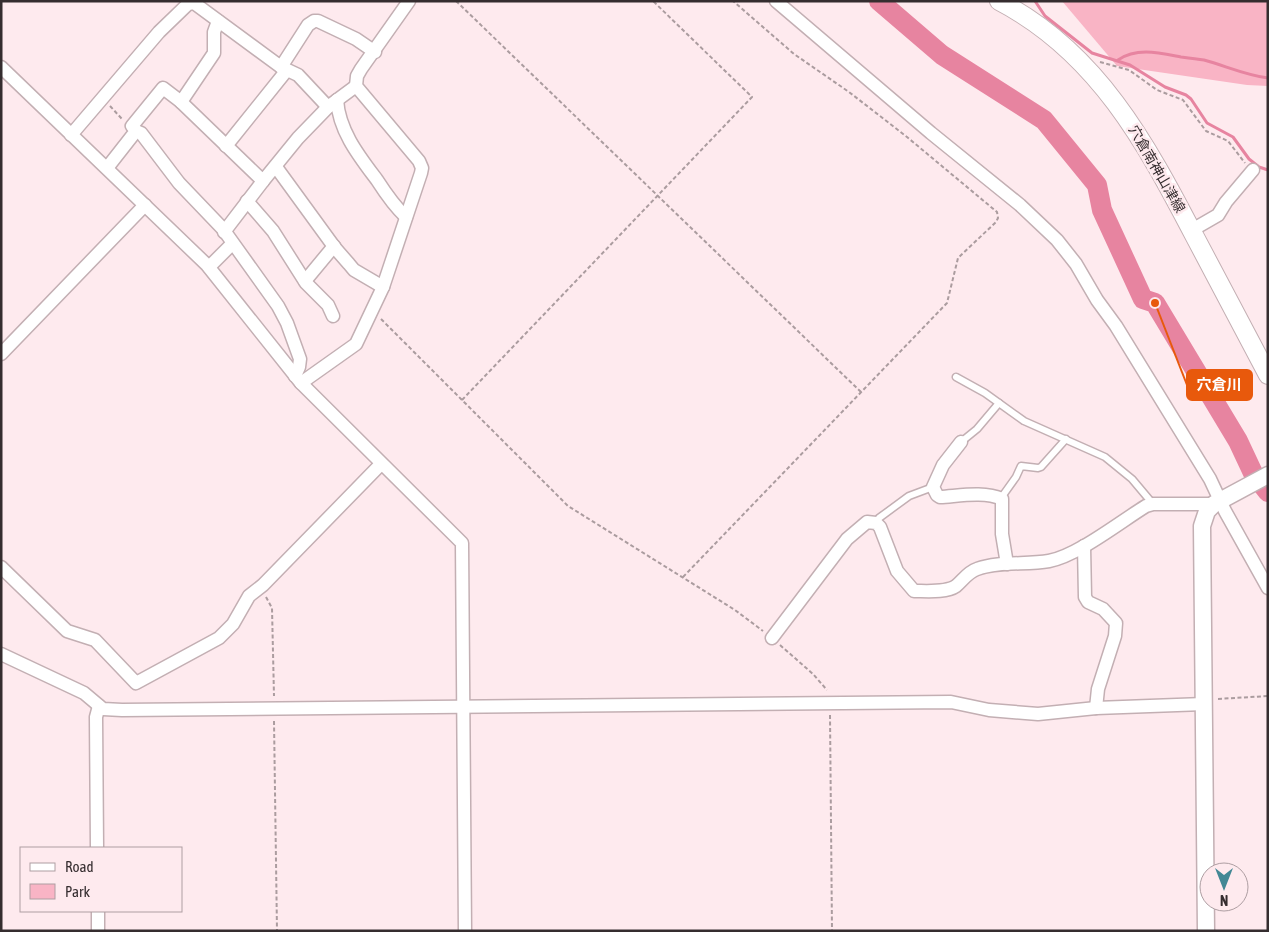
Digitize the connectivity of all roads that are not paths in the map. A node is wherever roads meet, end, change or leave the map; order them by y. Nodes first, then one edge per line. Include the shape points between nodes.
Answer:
1 (410, 1) edge
2 (776, 1) edge
3 (999, 1) edge
4 (218, 21) junction
5 (375, 52) junction
6 (1, 67) edge
7 (284, 68) junction
8 (356, 86) junction
9 (181, 102) junction
10 (332, 103) junction
11 (134, 128) junction
12 (71, 135) junction
13 (226, 146) junction
14 (276, 167) junction
15 (107, 168) junction
16 (1253, 170) road end
17 (263, 181) junction
18 (248, 201) junction
19 (145, 205) junction
20 (406, 217) junction
21 (1192, 230) junction
22 (224, 232) junction
23 (232, 244) junction
24 (334, 246) junction
25 (209, 267) junction
26 (305, 281) junction
27 (383, 287) junction
28 (334, 316) dead end
29 (1, 354) edge
30 (1268, 375) edge
31 (956, 377) dead end
32 (298, 380) junction
33 (1000, 404) junction
34 (1066, 439) junction
35 (961, 442) joint
36 (381, 464) junction
37 (1268, 475) edge
38 (933, 487) junction
39 (1001, 498) junction
40 (1219, 500) junction
41 (1153, 504) junction
42 (876, 523) junction
43 (1084, 546) junction
44 (1007, 564) junction
45 (1, 567) edge
46 (1268, 588) edge
47 (772, 638) road end
48 (1, 654) edge
49 (1204, 702) junction
50 (99, 706) junction
51 (462, 707) junction
52 (1096, 708) junction
53 (97, 847) edge
54 (98, 912) edge
55 (98, 931) edge
56 (465, 931) edge
57 (1206, 931) edge

1 - 5 street
2 - 40 street via 1020,205 1057,240 1116,326 1210,479
3 - 21 main road, 穴倉南神山津線 via 1061,43 1106,89 1149,151
4 - 7 street
4 - 9 street via 214,32 214,53
4 - 12 street via 194,3 188,4 159,32
5 - 7 street via 318,20 308,26
5 - 8 street via 357,76
6 - 12 street
7 - 10 street via 298,75
7 - 13 street
8 - 10 street
8 - 20 street via 422,168
9 - 11 street via 164,88
9 - 13 street
10 - 14 street via 298,138
10 - 20 street via 352,145 396,208
11 - 15 street
11 - 22 street
12 - 15 street
13 - 17 street
14 - 17 street
14 - 24 street
15 - 19 street
16 - 21 street via 1218,214
17 - 18 street
18 - 22 street
18 - 26 street via 273,231
19 - 25 street
19 - 29 street
20 - 27 street
21 - 30 main road, 穴倉南神山津線
22 - 23 street
23 - 25 street
23 - 32 street via 288,323 300,359
24 - 26 street
24 - 27 street via 354,270
25 - 32 street
26 - 28 street
27 - 32 street via 356,344
31 - 33 lane
32 - 36 street
33 - 34 lane via 1024,421
33 - 35 lane
34 - 39 lane via 1038,468 1022,466
34 - 41 lane via 1116,465
35 - 38 street via 943,465
36 - 45 street via 250,596 233,624 219,638 136,683 95,640 67,631
36 - 51 street via 462,543
37 - 40 street
38 - 39 street via 940,497 972,495
38 - 42 lane via 909,496
39 - 44 street
40 - 41 street
40 - 46 street
40 - 49 street via 1207,511 1202,526
41 - 43 street
42 - 44 street via 897,571 914,591 949,589 978,569
42 - 47 street via 867,522 847,539
43 - 44 street via 1049,561
43 - 52 street via 1085,597 1116,623
48 - 50 street via 84,693
49 - 52 street
49 - 57 street
50 - 51 street via 122,710
50 - 53 street via 96,717
51 - 52 street via 951,702 989,710 1038,714
51 - 56 street
54 - 55 street

